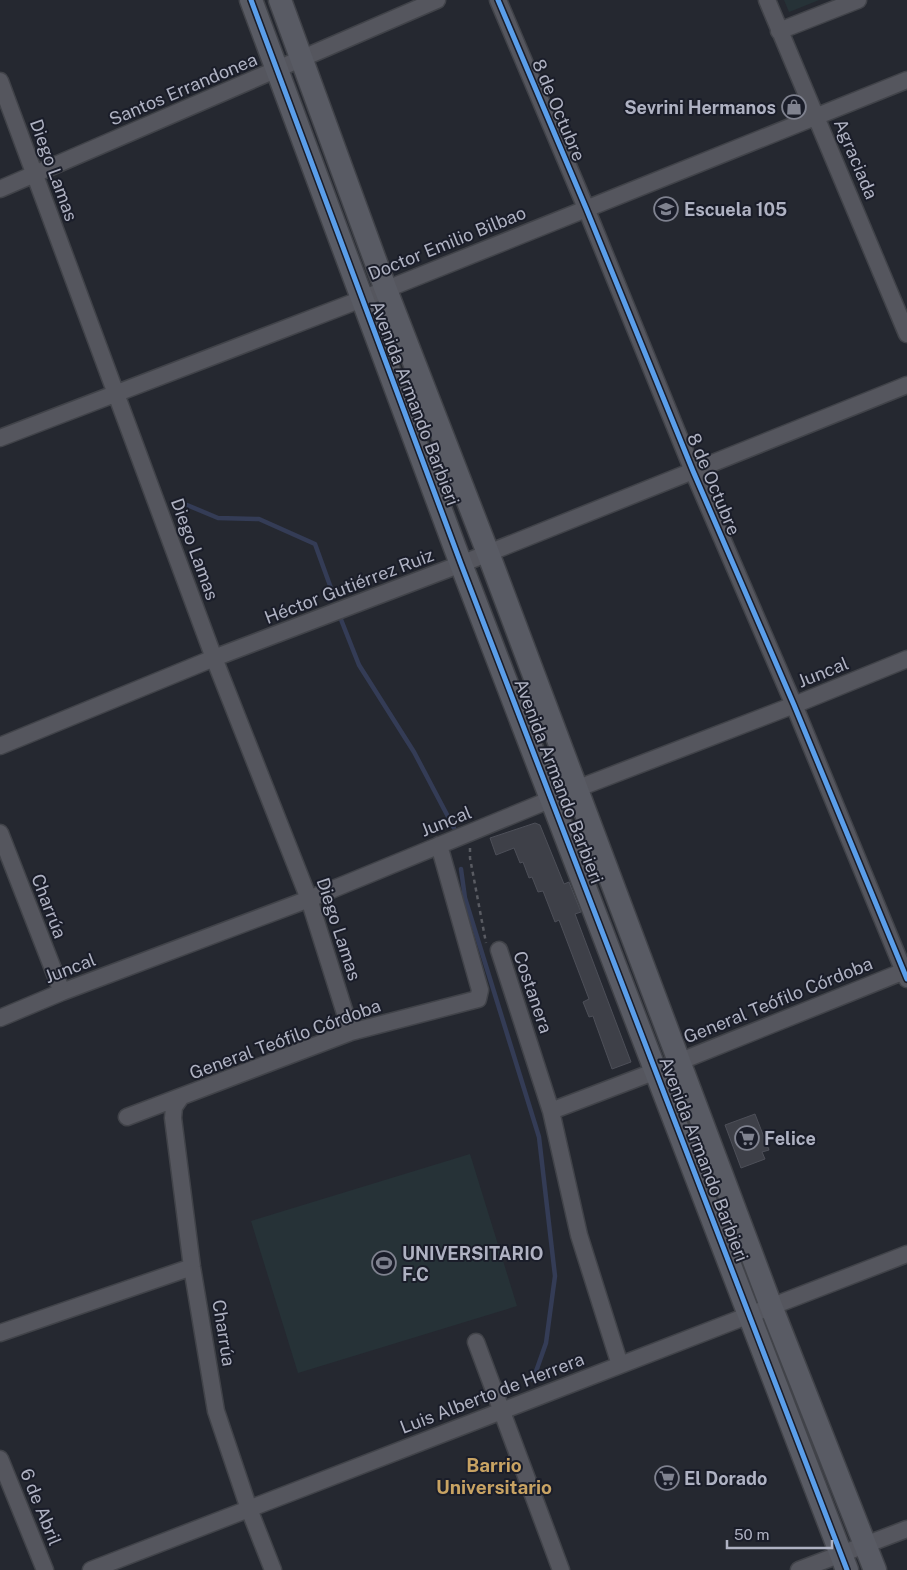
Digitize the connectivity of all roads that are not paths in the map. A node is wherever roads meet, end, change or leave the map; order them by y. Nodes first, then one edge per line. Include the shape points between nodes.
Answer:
1 (251, 0) edge
2 (280, 0) edge
3 (437, 0) edge
4 (498, 0) edge
5 (767, 0) edge
6 (858, 0) edge
7 (779, 31) junction
8 (301, 59) junction
9 (276, 70) junction
10 (0, 80) edge
11 (907, 80) edge
12 (816, 115) junction
13 (34, 175) junction
14 (0, 189) edge
15 (586, 208) junction
16 (386, 290) junction
17 (362, 299) junction
18 (907, 334) edge
19 (907, 385) edge
20 (116, 393) junction
21 (0, 438) edge
22 (693, 470) junction
23 (488, 553) junction
24 (461, 564) junction
25 (214, 658) junction
26 (907, 659) edge
27 (794, 705) junction
28 (0, 746) edge
29 (576, 789) junction
30 (552, 799) junction
31 (0, 834) edge
32 (439, 845) junction
33 (309, 899) junction
34 (499, 950) road end
35 (906, 973) edge
36 (62, 992) junction
37 (0, 1018) edge
38 (352, 1032) junction
39 (679, 1062) junction
40 (656, 1071) junction
41 (181, 1097) junction
42 (551, 1111) junction
43 (127, 1117) dead end
44 (907, 1254) edge
45 (192, 1267) junction
46 (771, 1306) junction
47 (749, 1315) junction
48 (0, 1334) edge
49 (476, 1342) dead end
50 (620, 1365) junction
51 (501, 1411) junction
52 (0, 1459) edge
53 (249, 1509) junction
54 (907, 1529) edge
55 (865, 1544) junction
56 (844, 1562) edge
57 (45, 1570) edge
58 (91, 1570) edge
59 (272, 1570) edge
60 (561, 1570) edge
61 (798, 1570) edge
62 (875, 1570) edge

1 - 9 street, Avenida Armando Barbieri
2 - 8 street, Avenida Armando Barbieri
3 - 8 street, Santos Errandonea
4 - 15 street, 8 de Octubre
5 - 7 street, Agraciada
6 - 7 street
7 - 12 street, Agraciada
8 - 9 street, Santos Errandonea
8 - 16 street, Avenida Armando Barbieri
9 - 13 street, Santos Errandonea
9 - 17 street, Avenida Armando Barbieri
10 - 13 street, Diego Lamas
11 - 12 street, Doctor Emilio Bilbao
12 - 15 street, Doctor Emilio Bilbao
12 - 18 street, Agraciada
13 - 14 street, Santos Errandonea
13 - 20 street, Diego Lamas
15 - 16 street, Doctor Emilio Bilbao
15 - 22 street, 8 de Octubre
16 - 17 street, Doctor Emilio Bilbao
16 - 23 street, Avenida Armando Barbieri
17 - 20 street, Doctor Emilio Bilbao
17 - 24 street, Avenida Armando Barbieri
19 - 22 street, Héctor Gutiérrez Ruiz
20 - 21 street, Doctor Emilio Bilbao
20 - 25 street, Diego Lamas
22 - 23 street, Héctor Gutiérrez Ruiz
22 - 27 street, 8 de Octubre
23 - 24 street, Héctor Gutiérrez Ruiz
23 - 29 street, Avenida Armando Barbieri
24 - 25 street, Héctor Gutiérrez Ruiz
24 - 30 street, Avenida Armando Barbieri
25 - 28 street, Héctor Gutiérrez Ruiz
25 - 33 street, Diego Lamas
26 - 27 street, Juncal
27 - 29 street, Juncal
27 - 35 street, 8 de Octubre
29 - 30 street, Juncal
29 - 39 street, Avenida Armando Barbieri
30 - 32 street, Juncal
30 - 40 street, Avenida Armando Barbieri
31 - 36 street, Charrúa
32 - 33 street, Juncal
32 - 38 street, General Teófilo Córdoba via 480,990 478,999
33 - 36 street, Juncal
33 - 38 street, Diego Lamas
34 - 42 street, Costanera
35 - 39 street, General Teófilo Córdoba
36 - 37 street, Juncal
38 - 41 street, General Teófilo Córdoba
39 - 40 street, General Teófilo Córdoba
39 - 46 street, Avenida Armando Barbieri
40 - 42 street, General Teófilo Córdoba
40 - 47 street, Avenida Armando Barbieri
41 - 43 street, General Teófilo Córdoba
41 - 45 street, Charrúa via 174,1107 173,1118
42 - 50 street, Costanera via 579,1234
44 - 46 street, Luis Alberto de Herrera
45 - 48 street
45 - 53 street, Charrúa via 216,1411
46 - 47 street, Luis Alberto de Herrera
46 - 55 street, Avenida Armando Barbieri
47 - 50 street, Luis Alberto de Herrera
47 - 56 street, Avenida Armando Barbieri
49 - 51 street
50 - 51 street, Luis Alberto de Herrera
51 - 53 street, Luis Alberto de Herrera
51 - 60 street
52 - 57 street, 6 de Abril
53 - 58 street, Luis Alberto de Herrera
53 - 59 street, Charrúa
54 - 55 street
55 - 56 street
55 - 62 street, Avenida Armando Barbieri
56 - 61 street

